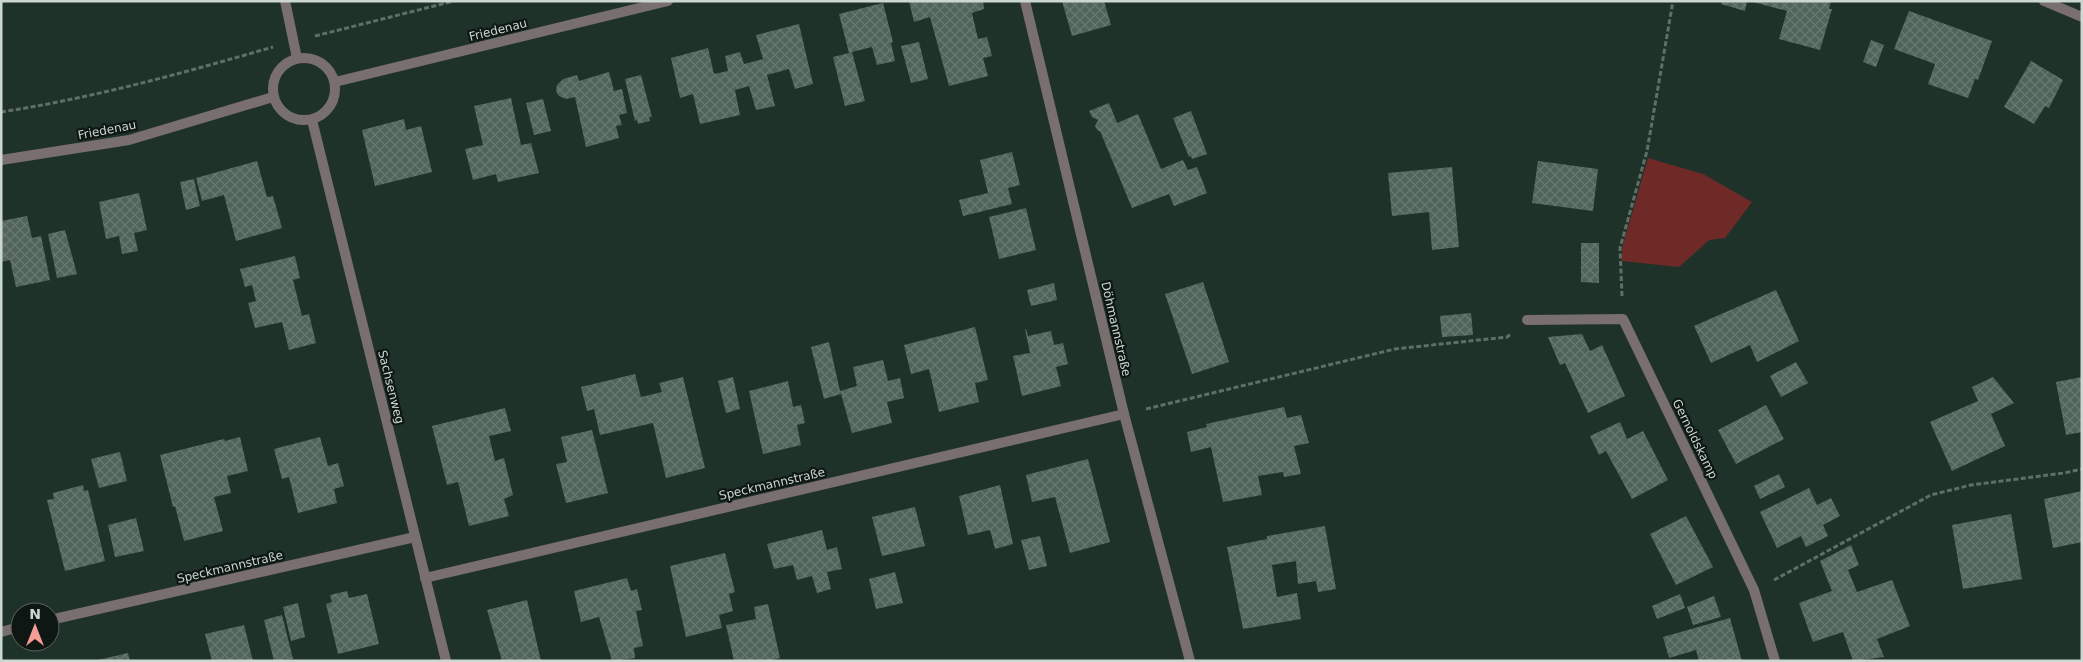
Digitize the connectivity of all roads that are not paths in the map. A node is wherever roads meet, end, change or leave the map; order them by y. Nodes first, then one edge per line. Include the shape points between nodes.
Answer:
1 (285, 1) edge
2 (668, 1) edge
3 (1025, 1) edge
4 (2044, 1) edge
5 (2082, 18) edge
6 (297, 58) junction
7 (335, 82) junction
8 (273, 97) junction
9 (312, 120) junction
10 (1, 160) edge
11 (1527, 320) road end
12 (1124, 414) junction
13 (415, 537) junction
14 (425, 578) junction
15 (60, 618) edge
16 (446, 661) edge
17 (1190, 661) edge
18 (1775, 661) edge

1 - 6 street
2 - 7 street, Friedenau
3 - 12 street, Döhmannstraße
4 - 5 street
6 - 7 street via 321,63
6 - 8 street via 277,72
7 - 9 street via 331,105
8 - 9 street via 278,108 288,116
8 - 10 street, Friedenau via 129,140
9 - 13 street, Sachsenweg
11 - 18 street, Gernoldskamp via 1623,319 1754,590
12 - 14 street, Speckmannstraße
12 - 17 street, Döhmannstraße
13 - 14 street, Sachsenweg
13 - 15 street, Speckmannstraße
14 - 16 street, Sachsenweg

